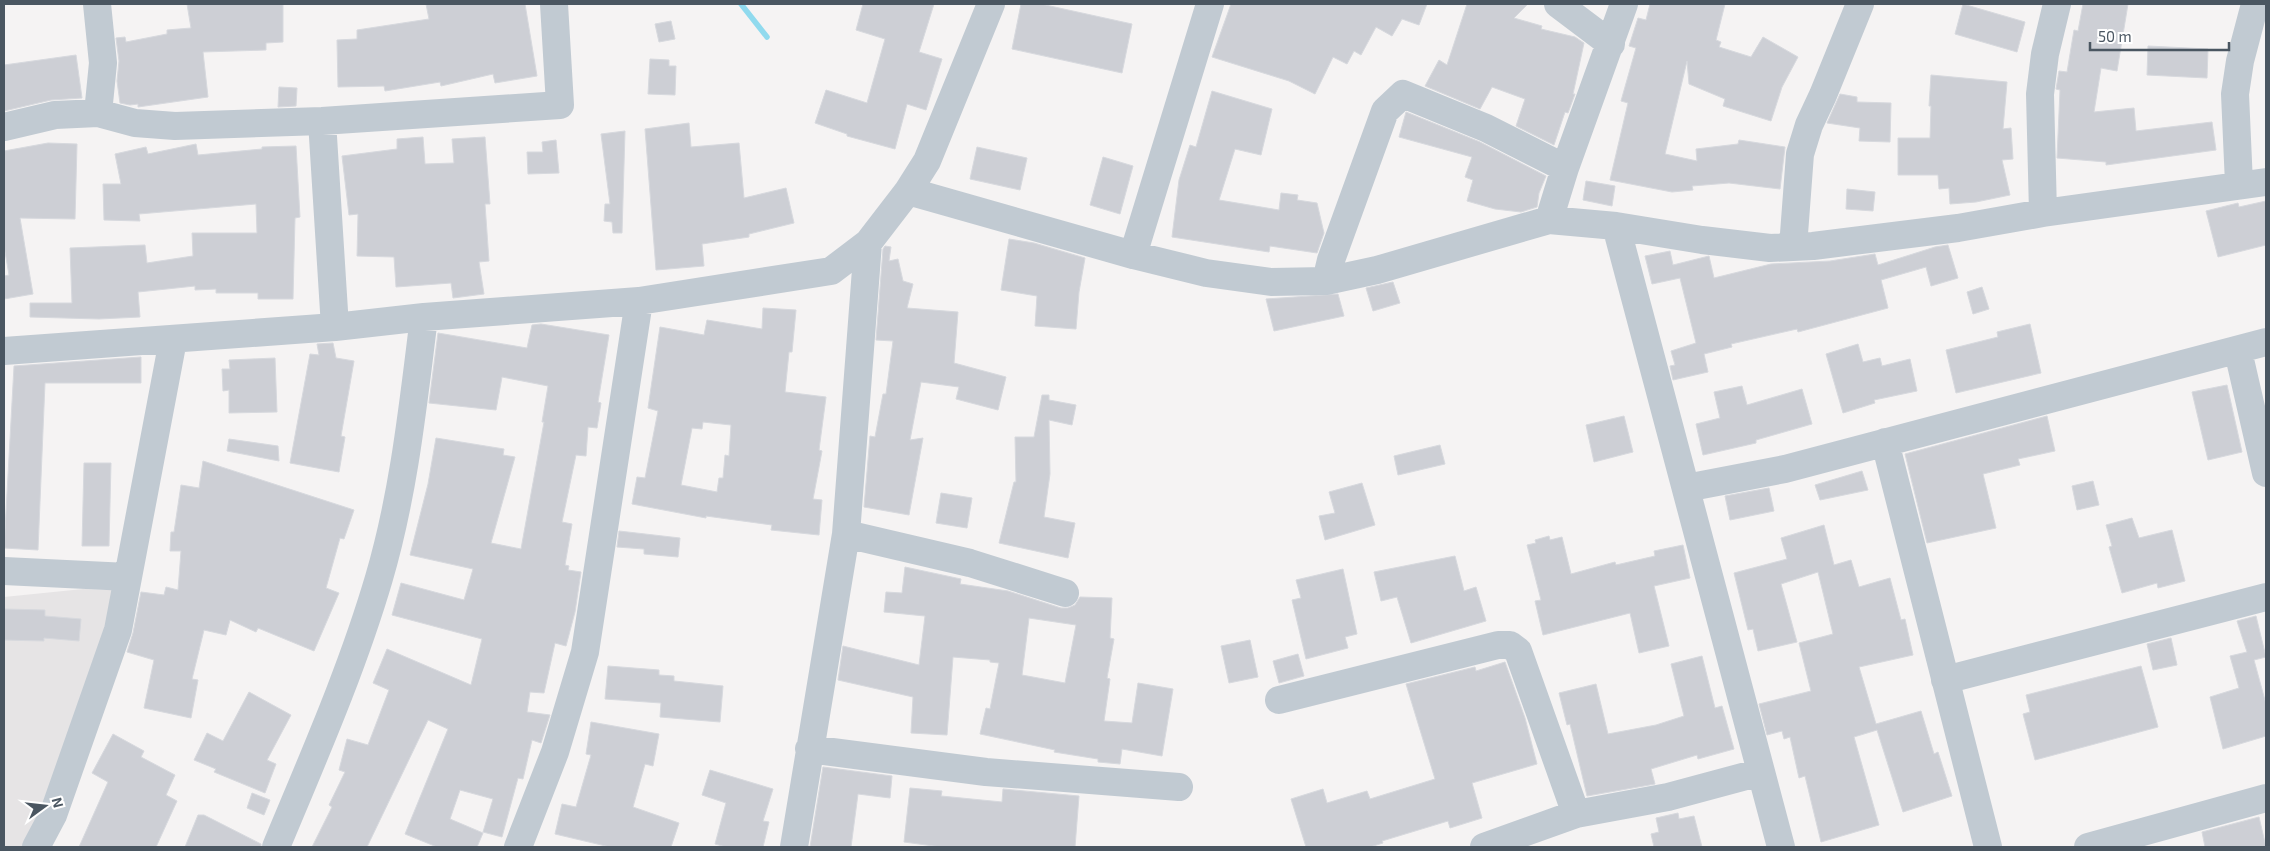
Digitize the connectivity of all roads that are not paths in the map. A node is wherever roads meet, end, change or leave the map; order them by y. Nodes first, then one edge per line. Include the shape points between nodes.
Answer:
1 (97, 4) edge
2 (554, 4) edge
3 (991, 4) edge
4 (1209, 4) edge
5 (1558, 4) edge
6 (1624, 4) edge
7 (1860, 4) edge
8 (2057, 4) edge
9 (2255, 4) edge
10 (1610, 44) junction
11 (98, 113) junction
12 (322, 121) junction
13 (4, 127) edge
14 (1565, 168) junction
15 (2266, 182) edge
16 (2239, 184) junction
17 (908, 191) junction
18 (2042, 213) junction
19 (1549, 220) junction
20 (1616, 226) junction
21 (868, 243) junction
22 (1793, 247) junction
23 (1133, 255) junction
24 (1326, 281) junction
25 (639, 301) junction
26 (424, 317) junction
27 (335, 327) junction
28 (173, 340) junction
29 (2266, 342) edge
30 (4, 351) edge
31 (2238, 351) junction
32 (1885, 442) junction
33 (2266, 473) edge
34 (1686, 488) junction
35 (846, 534) junction
36 (4, 572) edge
37 (128, 577) junction
38 (1064, 593) dead end
39 (2266, 597) edge
40 (1945, 680) junction
41 (1279, 700) dead end
42 (809, 749) junction
43 (1761, 772) junction
44 (1179, 787) dead end
45 (2266, 798) edge
46 (1576, 814) junction
47 (36, 847) edge
48 (276, 847) edge
49 (518, 847) edge
50 (794, 847) edge
51 (1484, 847) edge
52 (1781, 847) edge
53 (1988, 847) edge
54 (2088, 847) edge

1 - 11 street via 103,63
2 - 12 street via 560,105
3 - 17 street via 927,161
4 - 23 street
5 - 10 street
6 - 10 street
7 - 22 street via 1800,154
8 - 18 street via 2045,54 2040,94
9 - 16 street via 2235,94
10 - 14 street
11 - 12 street via 135,123 175,126
11 - 13 street via 55,116
12 - 27 street
14 - 19 street
14 - 24 street via 1486,128 1403,94 1385,111
15 - 16 street
16 - 18 street
17 - 21 street
17 - 23 street
18 - 22 street via 1958,228
19 - 20 street
19 - 24 street via 1377,270
20 - 22 street via 1702,240 1770,248
20 - 34 street
21 - 25 street via 832,271
21 - 35 street
23 - 24 street via 1206,273 1271,282
25 - 26 street
25 - 49 street via 585,652 555,752
26 - 27 street
26 - 48 street via 405,466 379,576 351,664
27 - 28 street
28 - 30 street
28 - 37 street
29 - 31 street
31 - 32 street
31 - 33 street
32 - 34 street via 1785,468
32 - 40 street
34 - 43 street
35 - 38 street via 970,563
35 - 42 street
36 - 37 street
37 - 47 street via 118,630 53,815
39 - 40 street
40 - 53 street
41 - 46 street via 1510,644 1518,651
42 - 44 street via 986,772
42 - 50 street
43 - 46 street via 1668,797
43 - 52 street
45 - 54 street
46 - 51 street

